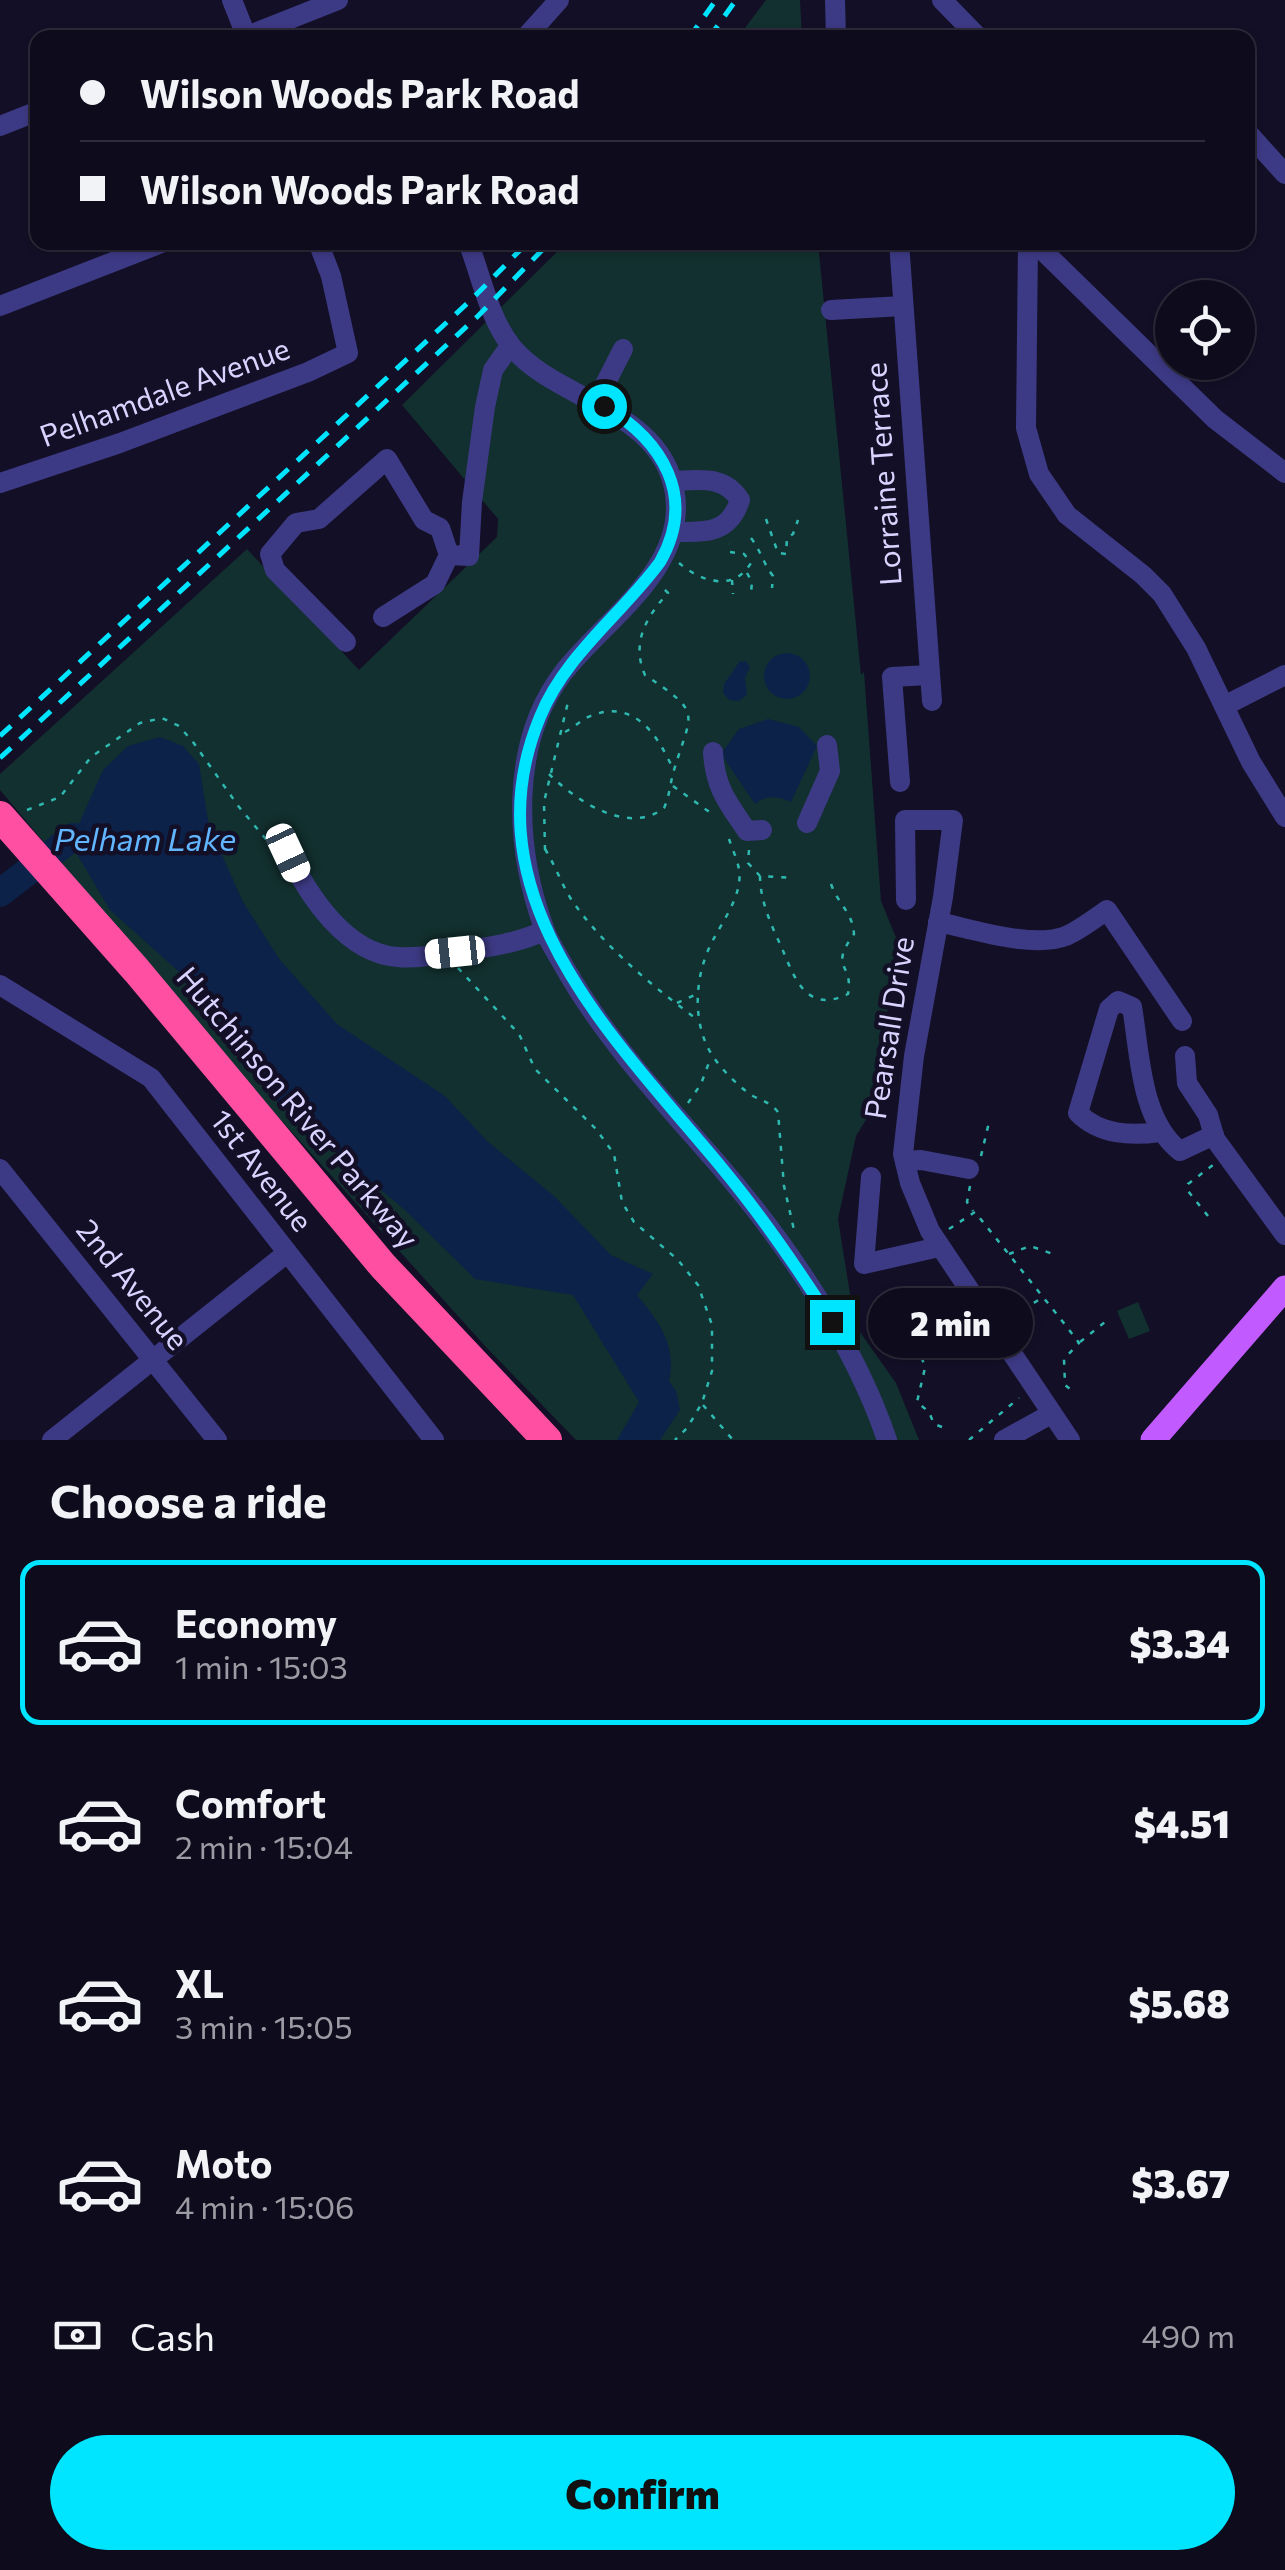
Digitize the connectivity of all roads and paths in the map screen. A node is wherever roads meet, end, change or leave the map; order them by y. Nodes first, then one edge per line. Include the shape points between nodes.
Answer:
1 (232, 0) edge
2 (338, 0) edge
3 (559, 0) edge
4 (835, 0) edge
5 (942, 0) edge
6 (243, 30) edge
7 (263, 30) edge
8 (532, 30) edge
9 (836, 30) edge
10 (971, 30) edge
11 (30, 114) edge
12 (0, 126) edge
13 (1255, 141) edge
14 (1285, 174) edge
15 (144, 250) edge
16 (321, 250) edge
17 (471, 250) edge
18 (899, 250) edge
19 (1031, 250) edge
20 (1039, 250) edge
21 (0, 306) edge
22 (903, 306) junction
23 (831, 310) dead end
24 (510, 346) junction
25 (623, 349) dead end
26 (596, 402) junction
27 (1282, 467) edge
28 (672, 481) junction
29 (0, 483) edge
30 (766, 519) dead end
31 (798, 520) dead end
32 (674, 532) junction
33 (751, 538) dead end
34 (729, 543) dead end
35 (449, 555) junction
36 (677, 561) dead end
37 (746, 572) junction
38 (732, 578) junction
39 (659, 584) dead end
40 (772, 588) dead end
41 (751, 593) dead end
42 (733, 594) dead end
43 (383, 618) dead end
44 (346, 642) dead end
45 (929, 675) junction
46 (1285, 675) edge
47 (932, 701) dead end
48 (1226, 704) junction
49 (827, 745) dead end
50 (713, 752) dead end
51 (673, 770) junction
52 (549, 774) junction
53 (900, 782) dead end
54 (672, 784) junction
55 (11, 814) edge
56 (1285, 817) edge
57 (717, 818) dead end
58 (807, 823) dead end
59 (725, 828) dead end
60 (762, 830) dead end
61 (12, 848) edge
62 (749, 850) dead end
63 (288, 853) joint
64 (760, 876) junction
65 (793, 878) dead end
66 (832, 884) dead end
67 (906, 900) dead end
68 (938, 922) junction
69 (544, 931) junction
70 (455, 952) junction
71 (0, 985) edge
72 (698, 994) junction
73 (676, 1004) junction
74 (1182, 1021) dead end
75 (700, 1022) junction
76 (712, 1056) junction
77 (1185, 1056) dead end
78 (677, 1117) junction
79 (1160, 1132) junction
80 (1214, 1134) junction
81 (1226, 1155) junction
82 (905, 1161) junction
83 (0, 1169) edge
84 (969, 1169) dead end
85 (870, 1177) dead end
86 (1208, 1216) dead end
87 (1285, 1234) edge
88 (944, 1238) junction
89 (287, 1253) junction
90 (1008, 1254) junction
91 (1053, 1254) dead end
92 (790, 1260) junction
93 (1285, 1288) edge
94 (1044, 1297) junction
95 (966, 1313) dead end
96 (1007, 1321) dead end
97 (1105, 1322) dead end
98 (886, 1341) dead end
99 (1078, 1343) junction
100 (917, 1347) junction
101 (155, 1361) junction
102 (1070, 1389) dead end
103 (1020, 1398) dead end
104 (702, 1403) junction
105 (1051, 1414) junction
106 (942, 1427) dead end
107 (538, 1437) edge
108 (52, 1440) edge
109 (217, 1440) edge
110 (434, 1440) edge
111 (675, 1440) edge
112 (734, 1440) edge
113 (887, 1440) edge
114 (968, 1440) edge
115 (1004, 1440) edge
116 (1070, 1440) edge
117 (1153, 1440) edge

1 - 6 street
2 - 7 street
3 - 8 street
4 - 9 street
5 - 10 street
11 - 12 street
13 - 14 street
15 - 21 street
16 - 29 street, Pelhamdale Avenue via 348,353 120,444
17 - 24 street
18 - 22 street, Lorraine Terrace
19 - 48 street via 1026,428 1039,474 1067,515 1162,594
20 - 27 street via 1215,419
22 - 23 street
22 - 45 street, Lorraine Terrace
24 - 26 street via 532,367
24 - 35 street via 493,370 469,556
25 - 26 street
26 - 28 street via 638,431
28 - 32 street
28 - 32 street via 716,482 732,487 740,500 734,518 720,527
30 - 31 path via 778,553 786,554
32 - 69 street via 651,575 562,675 539,718 522,814
33 - 40 path via 774,576
34 - 37 path via 730,552 744,554 751,564
35 - 43 street via 435,584
35 - 44 street via 440,528 424,520 387,458 319,518 296,523 270,554 275,570
36 - 38 path via 700,579
37 - 38 path
37 - 41 path
38 - 42 path
39 - 51 path via 668,593 652,610 638,649 645,675 686,709 686,738
45 - 47 street, Lorraine Terrace
45 - 53 street via 892,677
46 - 48 street
48 - 56 street
49 - 58 street via 830,771
50 - 60 street via 720,790 747,831
51 - 52 path via 665,748 642,721 606,712 562,733
51 - 54 path
52 - 54 path via 573,795 626,819 657,814
52 - 73 path via 545,848 569,896 607,942
54 - 57 path
55 - 61 highway, Hutchinson River Parkway
55 - 63 path via 60,798 91,757 140,723 162,718 179,726 256,828
59 - 72 path via 740,870 726,920 703,960
61 - 107 highway, Hutchinson River Parkway
62 - 64 path via 748,863
63 - 70 street via 319,904 379,954
64 - 65 path
64 - 66 path via 790,973 805,992 832,1000 850,988 840,962 854,924
67 - 68 street, Pearsall Drive via 905,820 953,820
68 - 74 street via 1051,939 1107,910
68 - 82 street, Pearsall Drive via 903,1137
69 - 70 street
69 - 78 street via 584,1000
70 - 104 path via 458,972 519,1034 534,1069 614,1154 622,1202 634,1222 698,1284 712,1342
71 - 89 street, 1st Avenue via 150,1078
72 - 73 path
72 - 75 path
73 - 75 path
75 - 76 path
76 - 78 path
76 - 92 path via 778,1112 798,1248
77 - 80 street via 1187,1084
78 - 92 street
79 - 79 street via 1132,1007 1118,1002 1109,1010 1078,1113 1132,1136
79 - 80 street via 1180,1151
80 - 81 street
81 - 86 path via 1188,1184
81 - 87 street
82 - 84 street
82 - 88 street, Pearsall Drive via 920,1208
83 - 101 street, 2nd Avenue
85 - 88 street via 864,1264
88 - 90 path via 975,1212
88 - 105 street, Pearsall Drive
89 - 101 street
89 - 110 street, 1st Avenue
90 - 91 path via 1030,1246
90 - 94 path
92 - 113 street via 853,1355
93 - 117 main road
94 - 96 path
94 - 99 path
95 - 100 path
97 - 99 path
98 - 100 path
99 - 102 path via 1064,1359
100 - 106 path via 925,1368 918,1402
101 - 108 street
101 - 109 street, 2nd Avenue
103 - 114 path
104 - 111 path
104 - 112 path
105 - 115 street
105 - 116 street, Pearsall Drive

